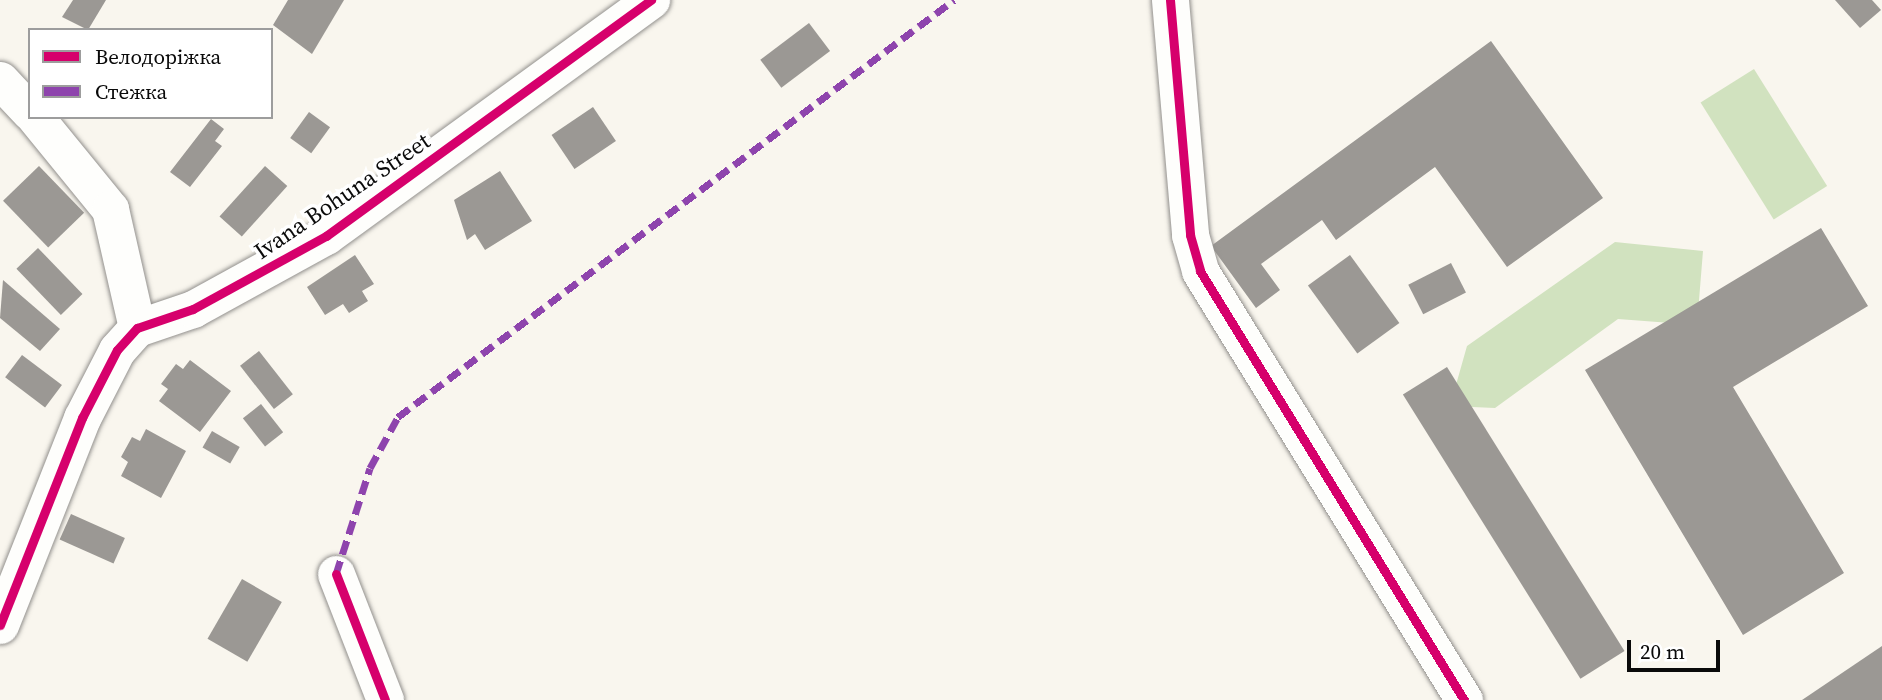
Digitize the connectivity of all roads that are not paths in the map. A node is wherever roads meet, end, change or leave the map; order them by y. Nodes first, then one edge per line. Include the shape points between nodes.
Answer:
1 (1170, 0) edge
2 (627, 8) edge
3 (0, 80) edge
4 (28, 109) edge
5 (37, 119) edge
6 (137, 328) junction
7 (336, 574) dead end
8 (0, 625) edge
9 (385, 700) edge
10 (1464, 700) edge

1 - 10 street via 1190,235 1200,271
2 - 6 street, Ivana Bohuna Street via 326,236 193,309
3 - 4 street
5 - 6 street via 110,209
6 - 8 street via 117,350 82,418
7 - 9 street

